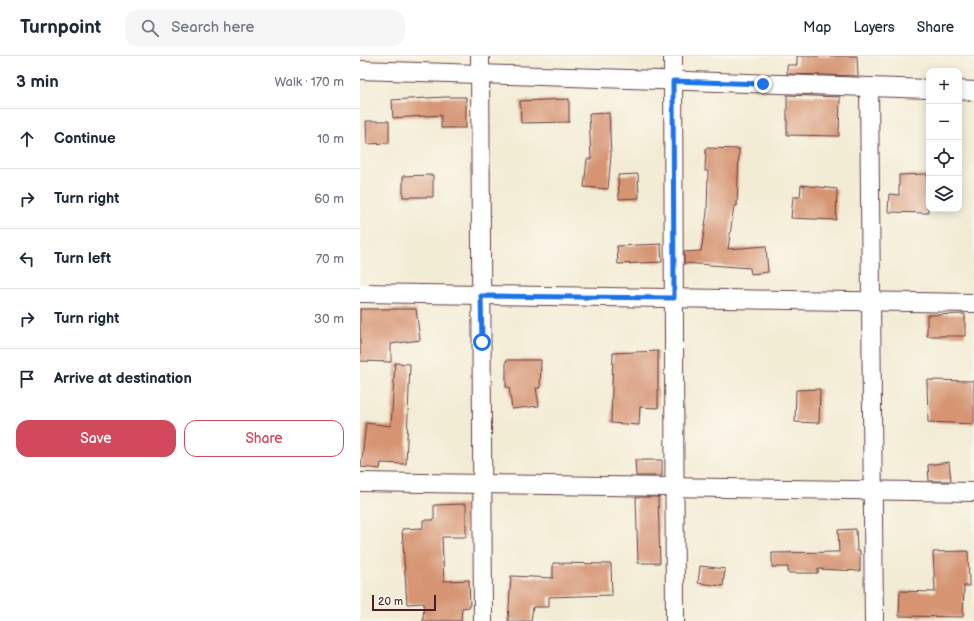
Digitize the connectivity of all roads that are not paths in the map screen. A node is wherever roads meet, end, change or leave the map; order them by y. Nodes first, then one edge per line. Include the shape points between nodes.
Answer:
1 (480, 56) edge
2 (673, 56) edge
3 (360, 70) edge
4 (480, 74) junction
5 (673, 81) junction
6 (869, 87) junction
7 (926, 89) edge
8 (962, 90) edge
9 (974, 91) edge
10 (360, 293) edge
11 (481, 296) junction
12 (674, 298) junction
13 (872, 301) junction
14 (974, 303) edge
15 (360, 482) edge
16 (482, 484) junction
17 (674, 487) junction
18 (873, 490) junction
19 (974, 492) edge
20 (483, 621) edge
21 (675, 621) edge
22 (874, 621) edge

1 - 4 street
2 - 5 street
3 - 4 street
4 - 5 street
4 - 11 street
5 - 6 street
5 - 12 street
6 - 7 street
6 - 13 street
8 - 9 street
10 - 11 street
11 - 12 street
11 - 16 street
12 - 13 street
12 - 17 street
13 - 14 street
13 - 18 street
15 - 16 street
16 - 17 street
16 - 20 street
17 - 18 street
17 - 21 street
18 - 19 street
18 - 22 street

